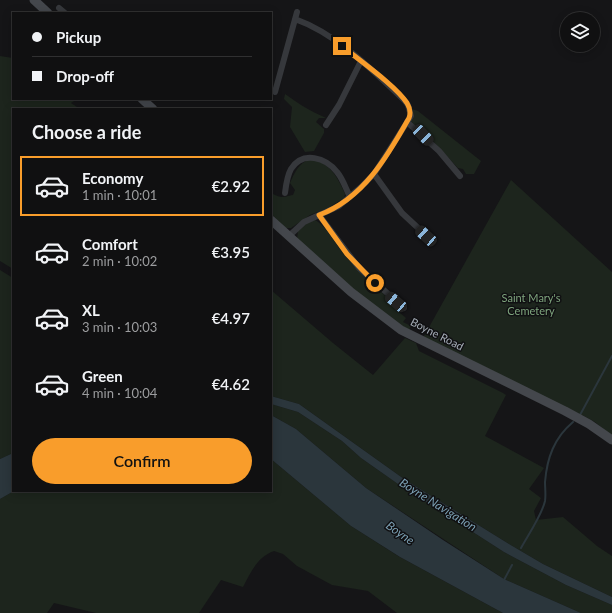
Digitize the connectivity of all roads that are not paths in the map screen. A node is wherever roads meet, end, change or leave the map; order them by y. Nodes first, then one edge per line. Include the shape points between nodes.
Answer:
1 (34, 0) edge
2 (59, 8) dead end
3 (47, 12) edge
4 (64, 12) edge
5 (297, 12) dead end
6 (295, 19) junction
7 (361, 61) junction
8 (275, 92) dead end
9 (143, 100) edge
10 (152, 108) edge
11 (407, 122) junction
12 (326, 124) dead end
13 (374, 174) junction
14 (460, 176) dead end
15 (285, 193) dead end
16 (350, 197) junction
17 (319, 215) junction
18 (272, 221) edge
19 (289, 236) junction
20 (430, 240) dead end
21 (404, 308) dead end
22 (612, 440) edge

1 - 3 street
2 - 4 street
5 - 6 street
6 - 7 street via 319,30
6 - 8 street
7 - 11 street via 408,105 410,116
7 - 12 street via 339,105
9 - 10 street
11 - 13 street
11 - 14 street via 439,151
13 - 16 street
13 - 20 street via 402,213
15 - 16 street via 292,169 302,160 314,157 328,163 339,174
16 - 17 street via 339,206
17 - 19 street via 304,222
17 - 21 street via 359,268
18 - 19 street, Boyne Road
19 - 22 street, Boyne Road via 351,292 401,330 565,411

